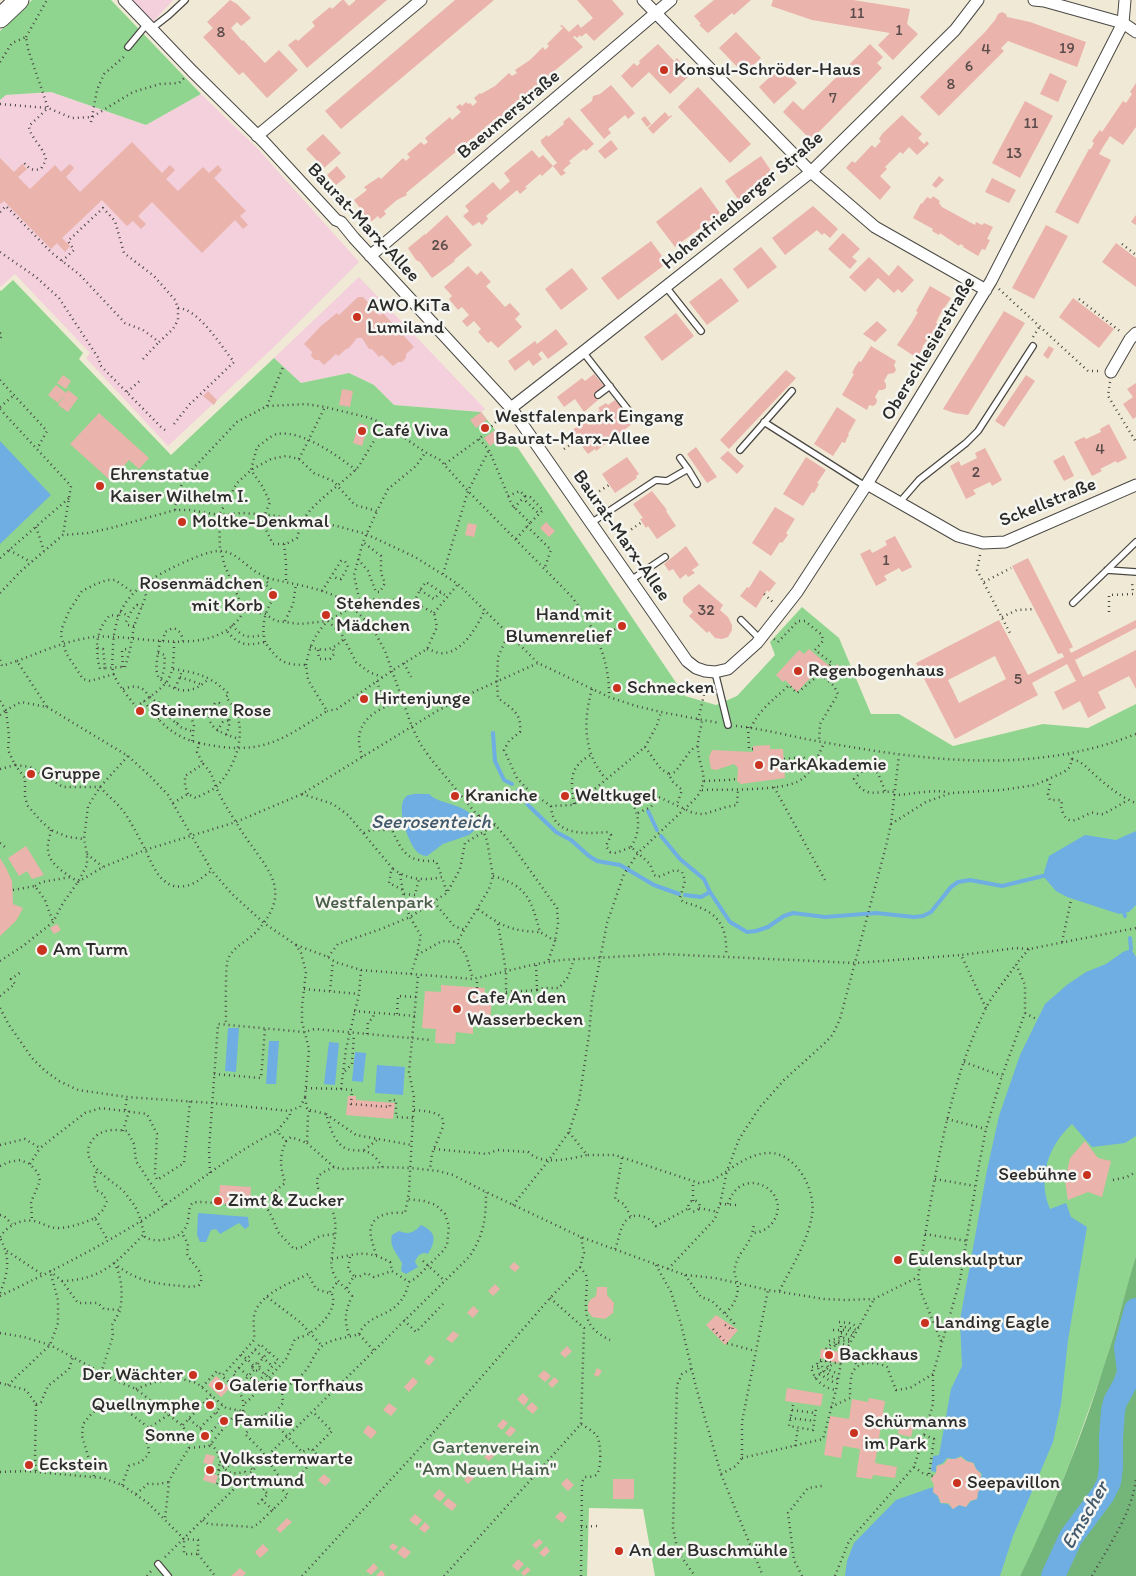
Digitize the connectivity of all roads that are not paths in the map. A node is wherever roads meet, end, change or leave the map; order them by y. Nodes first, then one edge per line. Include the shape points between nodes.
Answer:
1 (19, 0) edge
2 (124, 0) edge
3 (186, 0) edge
4 (421, 0) edge
5 (643, 0) edge
6 (671, 0) edge
7 (978, 0) edge
8 (1040, 0) edge
9 (1126, 0) edge
10 (656, 13) junction
11 (0, 18) edge
12 (1123, 23) junction
13 (149, 27) junction
14 (1136, 32) edge
15 (130, 49) road end
16 (257, 136) junction
17 (811, 172) junction
18 (370, 256) junction
19 (988, 285) junction
20 (666, 287) junction
21 (700, 331) dead end
22 (1133, 336) edge
23 (1033, 346) road end
24 (583, 352) junction
25 (1111, 372) road end
26 (610, 386) junction
27 (792, 391) dead end
28 (598, 395) dead end
29 (510, 408) junction
30 (629, 411) dead end
31 (764, 422) junction
32 (740, 450) dead end
33 (680, 458) dead end
34 (688, 470) junction
35 (697, 484) dead end
36 (866, 485) junction
37 (1136, 485) edge
38 (899, 503) junction
39 (591, 523) junction
40 (1136, 542) edge
41 (665, 556) dead end
42 (1107, 570) junction
43 (1134, 572) edge
44 (631, 580) junction
45 (1073, 604) dead end
46 (741, 620) dead end
47 (760, 639) junction
48 (710, 671) junction
49 (728, 725) road end
50 (158, 1564) dead end
51 (168, 1576) edge

1 - 11 main road
2 - 13 street, Baurat-Marx-Allee
3 - 13 lane
4 - 16 street
5 - 10 street
6 - 10 street, Baeumerstraße
7 - 17 street, Hohenfriedberger Straße via 955,30
8 - 12 street
9 - 12 street, Oberschlesierstraße
10 - 17 street
10 - 18 street, Baeumerstraße
12 - 14 street
12 - 19 street, Oberschlesierstraße
13 - 15 lane
13 - 16 street, Baurat-Marx-Allee
16 - 18 street, Baurat-Marx-Allee
17 - 19 street via 876,228
17 - 20 street, Hohenfriedberger Straße
18 - 29 street, Baurat-Marx-Allee
19 - 36 street, Oberschlesierstraße
20 - 21 lane
20 - 24 street, Hohenfriedberger Straße
22 - 25 street
23 - 38 lane via 978,431 919,480
24 - 26 lane
24 - 29 street, Hohenfriedberger Straße
26 - 28 lane
26 - 30 lane
27 - 31 lane
29 - 39 street, Baurat-Marx-Allee
31 - 32 lane
31 - 36 lane
33 - 34 lane
34 - 35 lane
34 - 39 lane via 667,481 656,480
36 - 38 street, Sckellstraße
36 - 47 street, Oberschlesierstraße via 797,592
37 - 38 street, Sckellstraße via 1005,542 983,543 958,536
39 - 44 street, Baurat-Marx-Allee
40 - 42 lane
41 - 44 lane
42 - 43 lane
42 - 45 lane
44 - 48 street, Baurat-Marx-Allee via 687,661 696,668
46 - 47 lane
47 - 48 street, Oberschlesierstraße via 728,669
48 - 49 lane
50 - 51 lane

